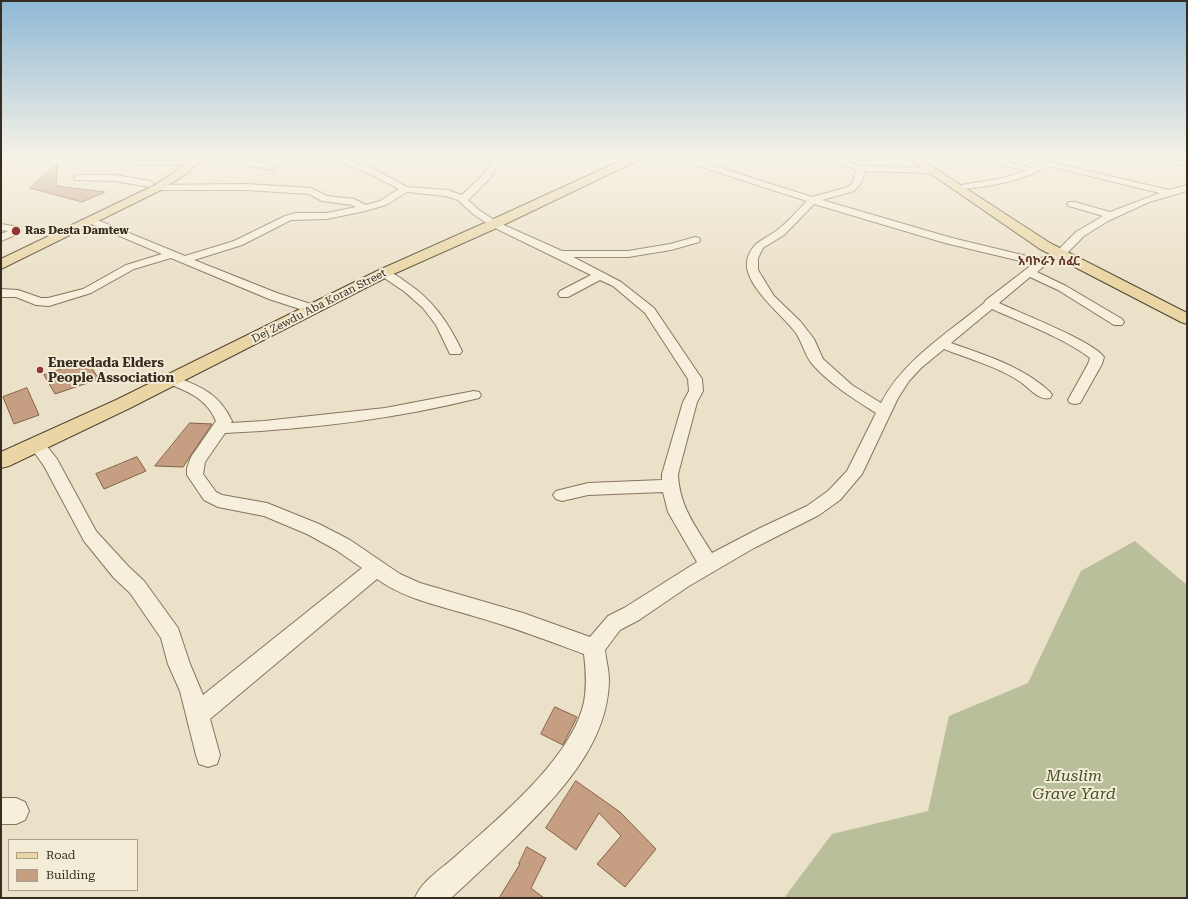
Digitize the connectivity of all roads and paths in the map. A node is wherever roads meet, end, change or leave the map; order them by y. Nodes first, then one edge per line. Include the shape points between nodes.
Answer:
1 (127, 198) edge
2 (133, 198) edge
3 (323, 198) edge
4 (393, 198) edge
5 (460, 198) edge
6 (550, 198) edge
7 (806, 198) edge
8 (819, 198) edge
9 (973, 198) edge
10 (1162, 198) edge
11 (812, 200) junction
12 (1072, 204) dead end
13 (364, 208) junction
14 (1112, 216) junction
15 (92, 221) junction
16 (494, 224) junction
17 (1, 227) edge
18 (1, 238) edge
19 (695, 240) dead end
20 (560, 254) junction
21 (1060, 254) junction
22 (171, 255) junction
23 (1, 257) edge
24 (184, 260) junction
25 (1, 265) edge
26 (1035, 268) junction
27 (384, 274) junction
28 (600, 275) junction
29 (1, 292) edge
30 (564, 294) dead end
31 (990, 303) junction
32 (313, 309) junction
33 (1187, 319) edge
34 (1118, 322) dead end
35 (943, 344) junction
36 (455, 351) dead end
37 (171, 380) junction
38 (474, 395) dead end
39 (1045, 395) dead end
40 (1075, 400) dead end
41 (885, 412) junction
42 (220, 428) junction
43 (36, 445) junction
44 (1, 462) edge
45 (670, 486) junction
46 (562, 495) dead end
47 (708, 564) junction
48 (375, 569) junction
49 (594, 648) junction
50 (197, 715) junction
51 (208, 755) dead end
52 (429, 898) edge

1 - 23 main road
2 - 15 main road
3 - 13 street via 354,202
4 - 13 street
5 - 16 street
6 - 16 main road, Dej Zewdu Aba Koran Street
7 - 11 street
8 - 11 street
9 - 21 main road
10 - 14 street
11 - 26 street via 977,248
11 - 41 street via 780,232 759,246 753,258 752,270 769,298 796,324 809,342 813,355 829,374
12 - 14 street
13 - 24 street via 327,216 288,218 238,243
14 - 21 street via 1078,236
15 - 22 street
15 - 25 main road
16 - 20 street
16 - 27 main road, Dej Zewdu Aba Koran Street
17 - 18 street via 16,231
19 - 20 street via 671,248 628,254
20 - 28 street
21 - 26 street via 1048,258
21 - 33 main road
22 - 24 street
22 - 29 street via 130,267 88,291 49,302
24 - 32 street via 273,296
26 - 31 street
26 - 34 street via 1062,288
27 - 32 main road, Dej Zewdu Aba Koran Street
27 - 36 street via 400,282 430,307 442,323
28 - 30 street
28 - 45 street via 628,292 650,311 695,379 696,391 690,402 678,444 670,474
31 - 35 street
31 - 40 street via 1061,336 1096,357 1095,364
32 - 37 main road, Dej Zewdu Aba Koran Street
35 - 39 street via 1018,374
35 - 41 street via 903,379
37 - 42 street via 210,399 218,407 224,421
37 - 43 main road, Dej Zewdu Aba Koran Street
38 - 42 street via 385,413
41 - 47 street via 846,485 821,506 799,519 766,533
42 - 48 street via 197,461 195,468 196,475 210,496 218,501 267,510 301,523 343,545
43 - 44 main road, Dej Zewdu Aba Koran Street
43 - 50 street via 51,463 90,536 136,587 171,635
45 - 46 street via 588,489
45 - 47 street via 677,512
47 - 49 street via 614,624
48 - 49 street via 416,590 523,622
48 - 50 street
49 - 52 street via 598,681 592,714 567,764 542,794 465,868
50 - 51 street

